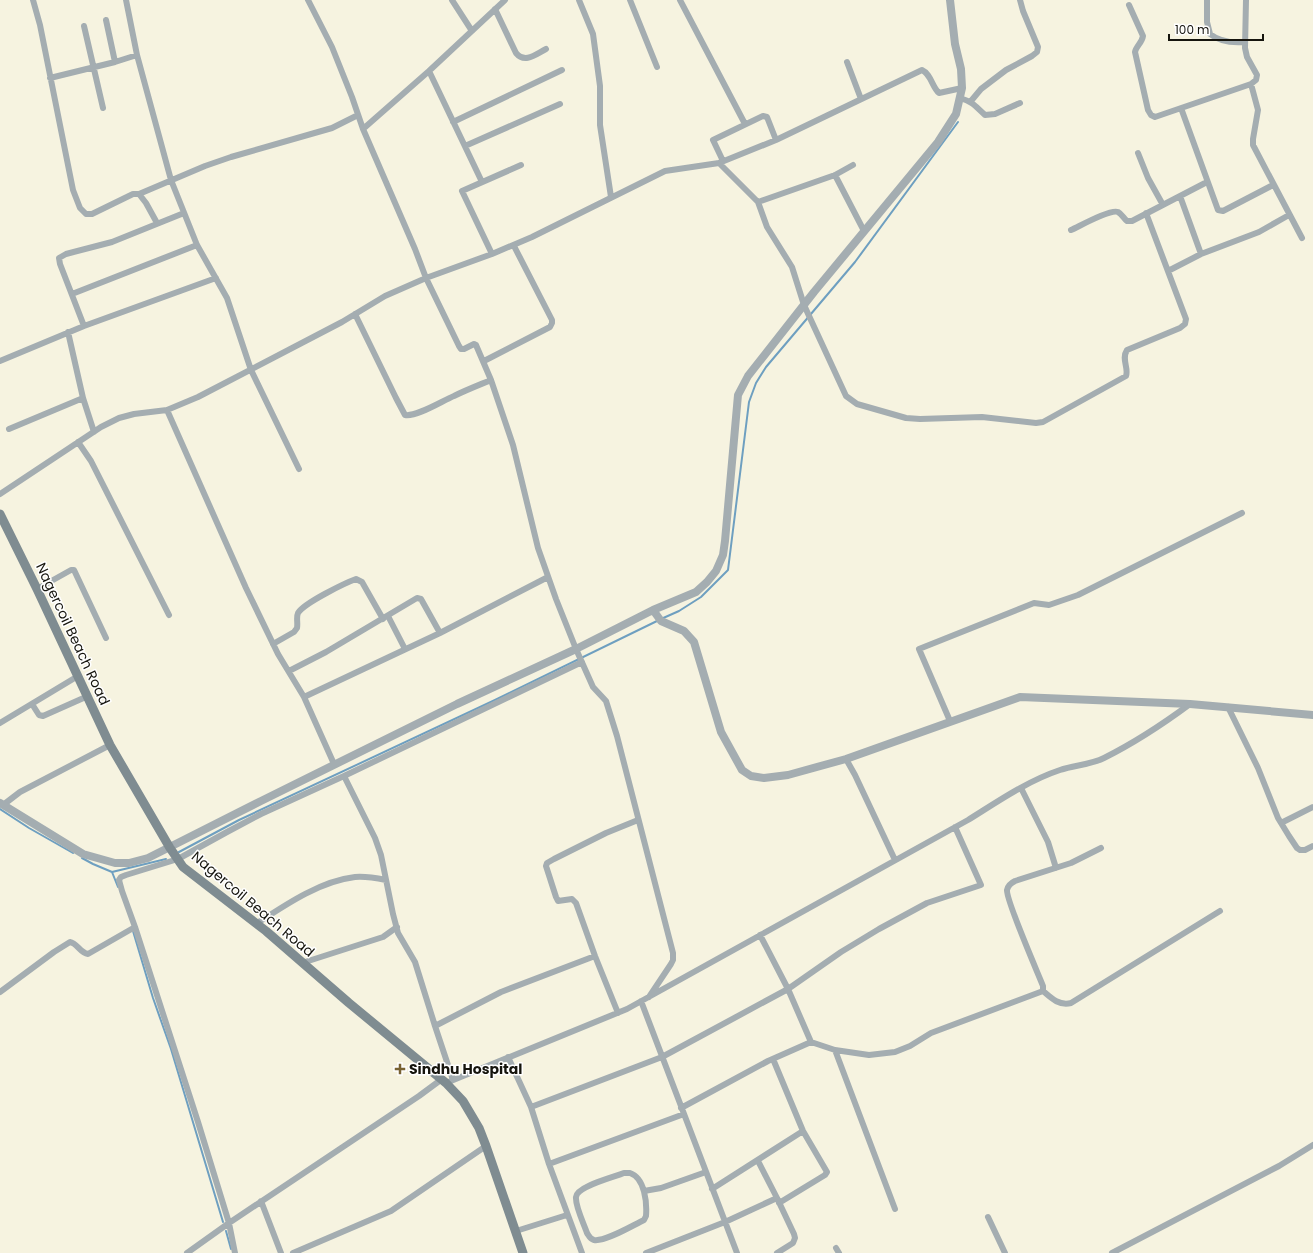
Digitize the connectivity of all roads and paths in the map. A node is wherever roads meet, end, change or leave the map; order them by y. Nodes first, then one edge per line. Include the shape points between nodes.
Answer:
1 (33, 0) edge
2 (126, 0) edge
3 (308, 0) edge
4 (452, 0) edge
5 (579, 0) edge
6 (630, 0) edge
7 (680, 0) edge
8 (950, 0) edge
9 (1020, 0) edge
10 (1207, 0) edge
11 (1246, 0) edge
12 (502, 1) edge
13 (1129, 5) dead end
14 (494, 9) junction
15 (106, 20) dead end
16 (84, 26) dead end
17 (472, 31) junction
18 (1245, 42) junction
19 (546, 49) dead end
20 (137, 55) junction
21 (116, 62) junction
22 (847, 62) dead end
23 (93, 66) junction
24 (657, 67) dead end
25 (562, 70) dead end
26 (429, 71) junction
27 (50, 78) junction
28 (1251, 84) junction
29 (962, 88) junction
30 (960, 98) junction
31 (861, 99) junction
32 (971, 101) junction
33 (1020, 103) dead end
34 (560, 104) dead end
35 (103, 108) dead end
36 (1181, 108) junction
37 (358, 115) junction
38 (454, 122) junction
39 (745, 124) junction
40 (363, 129) junction
41 (776, 140) junction
42 (465, 146) junction
43 (1138, 153) dead end
44 (721, 162) junction
45 (522, 165) dead end
46 (853, 165) dead end
47 (836, 175) junction
48 (171, 180) junction
49 (482, 182) junction
50 (1207, 182) junction
51 (1273, 185) junction
52 (139, 194) junction
53 (1180, 196) junction
54 (611, 197) junction
55 (758, 202) junction
56 (1162, 205) junction
57 (184, 213) junction
58 (1146, 213) junction
59 (1289, 215) junction
60 (156, 223) junction
61 (1072, 230) dead end
62 (864, 231) junction
63 (1302, 238) dead end
64 (197, 245) junction
65 (514, 246) junction
66 (492, 254) junction
67 (1201, 254) junction
68 (1168, 272) junction
69 (216, 278) junction
70 (426, 278) junction
71 (72, 294) junction
72 (804, 305) junction
73 (355, 314) junction
74 (84, 326) junction
75 (68, 332) junction
76 (0, 361) edge
77 (484, 361) junction
78 (251, 370) junction
79 (491, 380) junction
80 (83, 398) junction
81 (167, 410) junction
82 (9, 429) dead end
83 (94, 432) junction
84 (78, 442) junction
85 (299, 469) dead end
86 (0, 494) edge
87 (1242, 513) dead end
88 (0, 514) edge
89 (548, 577) junction
90 (37, 589) junction
91 (169, 615) dead end
92 (657, 615) junction
93 (385, 618) junction
94 (440, 633) junction
95 (106, 638) dead end
96 (273, 644) junction
97 (405, 649) junction
98 (577, 650) junction
99 (582, 661) junction
100 (288, 671) junction
101 (78, 676) junction
102 (88, 696) junction
103 (304, 697) junction
104 (32, 704) junction
105 (1190, 704) junction
106 (1228, 708) junction
107 (1313, 715) edge
108 (950, 722) junction
109 (0, 723) edge
110 (110, 745) junction
111 (846, 759) junction
112 (334, 764) junction
113 (344, 776) junction
114 (1021, 788) junction
115 (1, 804) edge
116 (1313, 807) edge
117 (638, 820) junction
118 (1281, 823) junction
119 (955, 827) junction
120 (1313, 846) edge
121 (170, 848) junction
122 (1101, 848) dead end
123 (178, 859) junction
124 (896, 860) junction
125 (1056, 868) junction
126 (386, 880) junction
127 (1220, 911) dead end
128 (256, 924) junction
129 (397, 927) junction
130 (133, 929) junction
131 (760, 935) junction
132 (595, 956) junction
133 (302, 963) junction
134 (788, 989) junction
135 (1043, 991) junction
136 (0, 992) edge
137 (649, 997) junction
138 (641, 1001) junction
139 (618, 1013) junction
140 (435, 1026) junction
141 (811, 1042) junction
142 (835, 1050) junction
143 (508, 1057) junction
144 (662, 1057) junction
145 (773, 1059) junction
146 (447, 1081) junction
147 (530, 1107) junction
148 (682, 1108) junction
149 (684, 1114) junction
150 (803, 1131) junction
151 (1313, 1145) edge
152 (486, 1146) junction
153 (758, 1161) junction
154 (549, 1164) junction
155 (706, 1172) junction
156 (712, 1189) junction
157 (644, 1191) junction
158 (778, 1200) junction
159 (261, 1201) junction
160 (577, 1204) junction
161 (564, 1208) junction
162 (895, 1209) dead end
163 (567, 1215) junction
164 (988, 1217) dead end
165 (725, 1222) junction
166 (229, 1223) junction
167 (220, 1229) junction
168 (230, 1231) junction
169 (516, 1232) junction
170 (187, 1253) edge
171 (235, 1253) edge
172 (281, 1253) edge
173 (293, 1253) edge
174 (523, 1253) edge
175 (582, 1253) edge
176 (646, 1253) edge
177 (737, 1253) edge
178 (777, 1253) edge
179 (1005, 1253) edge
180 (1112, 1253) edge

1 - 27 street
2 - 20 street
3 - 37 street via 332,47
4 - 17 street
5 - 54 street via 593,34 600,86 600,125
6 - 24 street
7 - 39 street
8 - 29 street
9 - 32 street via 1038,49 1032,56 1006,70
10 - 18 street via 1206,22 1210,34 1226,42
11 - 18 street
12 - 14 street
13 - 36 street via 1143,36 1135,52 1148,110 1155,117
14 - 17 street
14 - 19 street via 521,58 530,57
15 - 21 street
16 - 23 street
17 - 26 street
18 - 28 street via 1247,57 1257,75
20 - 21 street
20 - 48 street
21 - 23 street
22 - 31 street
23 - 27 street
23 - 35 street
25 - 38 street
26 - 38 street
26 - 40 street
27 - 52 street via 73,190 82,211 89,215 94,214 133,194
28 - 36 street
28 - 51 street via 1258,110 1253,145
29 - 30 street
29 - 31 street via 939,93 934,89 926,72 922,70
30 - 32 street
30 - 62 street via 956,114 938,142
31 - 41 street
32 - 33 street via 985,115 995,114
34 - 42 street
36 - 50 street
37 - 40 street
37 - 48 street via 332,128 231,157
38 - 42 street
39 - 41 street via 766,116
39 - 44 street via 713,140
40 - 70 street
41 - 44 street
42 - 49 street
43 - 56 street
44 - 54 street via 665,171
44 - 55 street
45 - 49 street
46 - 47 street
47 - 55 street
47 - 62 street
48 - 52 street
48 - 57 street
49 - 66 street via 462,190
50 - 51 street via 1219,211
50 - 53 street
51 - 59 street
52 - 60 street
53 - 56 street
53 - 67 street
54 - 65 street
55 - 72 street via 767,227 792,267
56 - 58 street
57 - 60 street
57 - 64 street
58 - 61 street via 1129,222 1118,212 1113,212
58 - 68 street
59 - 63 street
59 - 67 street via 1259,232
60 - 71 street via 112,242 61,256 58,261
62 - 72 street
64 - 69 street
64 - 71 street
65 - 66 street
65 - 77 street via 552,323 550,327
66 - 70 street
67 - 68 street
68 - 72 street via 1186,319 1184,326 1127,350 1124,356 1127,373 1124,378 1039,423 982,417 906,418 853,402 846,396 838,381
69 - 74 street
69 - 78 street via 232,310
70 - 73 street via 385,296
70 - 77 street via 460,348 476,345
71 - 74 street
72 - 92 street via 748,376 738,395 725,541 723,555 716,571 696,592
73 - 78 street
73 - 79 street via 406,415 420,412
74 - 75 street
75 - 76 street
75 - 80 street
77 - 79 street
78 - 81 street
78 - 85 street
79 - 89 street via 513,445 538,548
80 - 82 street
80 - 83 street
81 - 83 street via 119,418
81 - 96 street
83 - 84 street
84 - 86 street
84 - 91 street via 91,461
87 - 108 street via 1078,595 1049,605 1034,603 918,649
88 - 90 main road, Nagercoil Beach Road
89 - 94 street
89 - 98 street
90 - 95 street via 74,570
90 - 101 main road, Nagercoil Beach Road
92 - 98 street
92 - 111 street via 684,632 694,642 721,732 742,770 751,776 764,778 788,775
93 - 94 street via 419,598
93 - 96 street via 362,582 356,579 302,608 294,632
93 - 97 street
93 - 100 street
94 - 97 street
96 - 100 street
97 - 103 street
98 - 99 street
98 - 112 street via 457,704
99 - 113 street
99 - 117 street via 593,687 606,701
100 - 103 street
101 - 102 main road, Nagercoil Beach Road
101 - 104 street
102 - 104 street via 43,716 39,715
102 - 110 main road, Nagercoil Beach Road
103 - 112 street
104 - 109 street
105 - 106 street
105 - 108 street via 1020,697
105 - 114 street via 1161,725 1103,758 1061,769
106 - 107 street
106 - 118 street via 1258,768
108 - 111 street
110 - 115 street
110 - 121 main road, Nagercoil Beach Road
111 - 124 street
112 - 121 street
113 - 123 street via 234,828
113 - 126 street via 375,838
114 - 119 street
114 - 125 street via 1048,842
115 - 121 street via 77,851 110,862 129,863
116 - 118 street
117 - 132 street via 547,863 558,901 572,899 576,903
117 - 137 street via 674,957
118 - 120 street via 1298,850
119 - 124 street
119 - 134 street via 981,885 927,903 878,929
121 - 123 main road, Nagercoil Beach Road
122 - 125 street
123 - 128 main road, Nagercoil Beach Road via 183,867
123 - 130 street via 126,875 119,880
124 - 131 street
125 - 135 street via 1015,881 1007,888 1014,915
126 - 128 street via 356,877 329,884 296,898
126 - 129 street
127 - 135 street via 1070,1003 1062,1004
128 - 133 main road, Nagercoil Beach Road
129 - 133 street via 383,937
129 - 140 street via 415,962
130 - 136 street via 88,954 70,942
130 - 166 street via 184,1077
131 - 134 street
131 - 137 street
132 - 139 street
132 - 140 street via 500,992
133 - 146 main road, Nagercoil Beach Road
134 - 141 street
134 - 144 street
135 - 142 street via 931,1033 895,1052 869,1055
137 - 138 street
138 - 139 street
138 - 144 street
139 - 143 street
140 - 146 street
141 - 142 street
141 - 145 street
142 - 162 street
143 - 146 street
143 - 147 street
144 - 147 street
144 - 148 street
145 - 148 street
145 - 150 street
146 - 152 main road, Nagercoil Beach Road via 463,1101
146 - 159 street via 419,1096
147 - 154 street
148 - 149 street
149 - 154 street
149 - 155 street
150 - 153 street
150 - 158 street via 827,1172
151 - 180 street via 1279,1166
152 - 169 main road, Nagercoil Beach Road
152 - 173 street via 391,1211
153 - 156 street
153 - 158 street
154 - 161 street
155 - 156 street
155 - 157 street via 661,1188
156 - 165 street
157 - 160 street via 638,1178 633,1174 624,1173 582,1190 576,1197
157 - 160 street via 647,1210 644,1220 596,1240 589,1237
158 - 165 street
158 - 178 street via 795,1238 793,1243
159 - 166 street
159 - 172 street
160 - 161 street
161 - 163 street
163 - 169 street
163 - 175 street
164 - 179 street
165 - 176 street
165 - 177 street
166 - 167 street
166 - 168 street
167 - 168 street
167 - 170 street
168 - 171 street
169 - 174 main road, Nagercoil Beach Road

